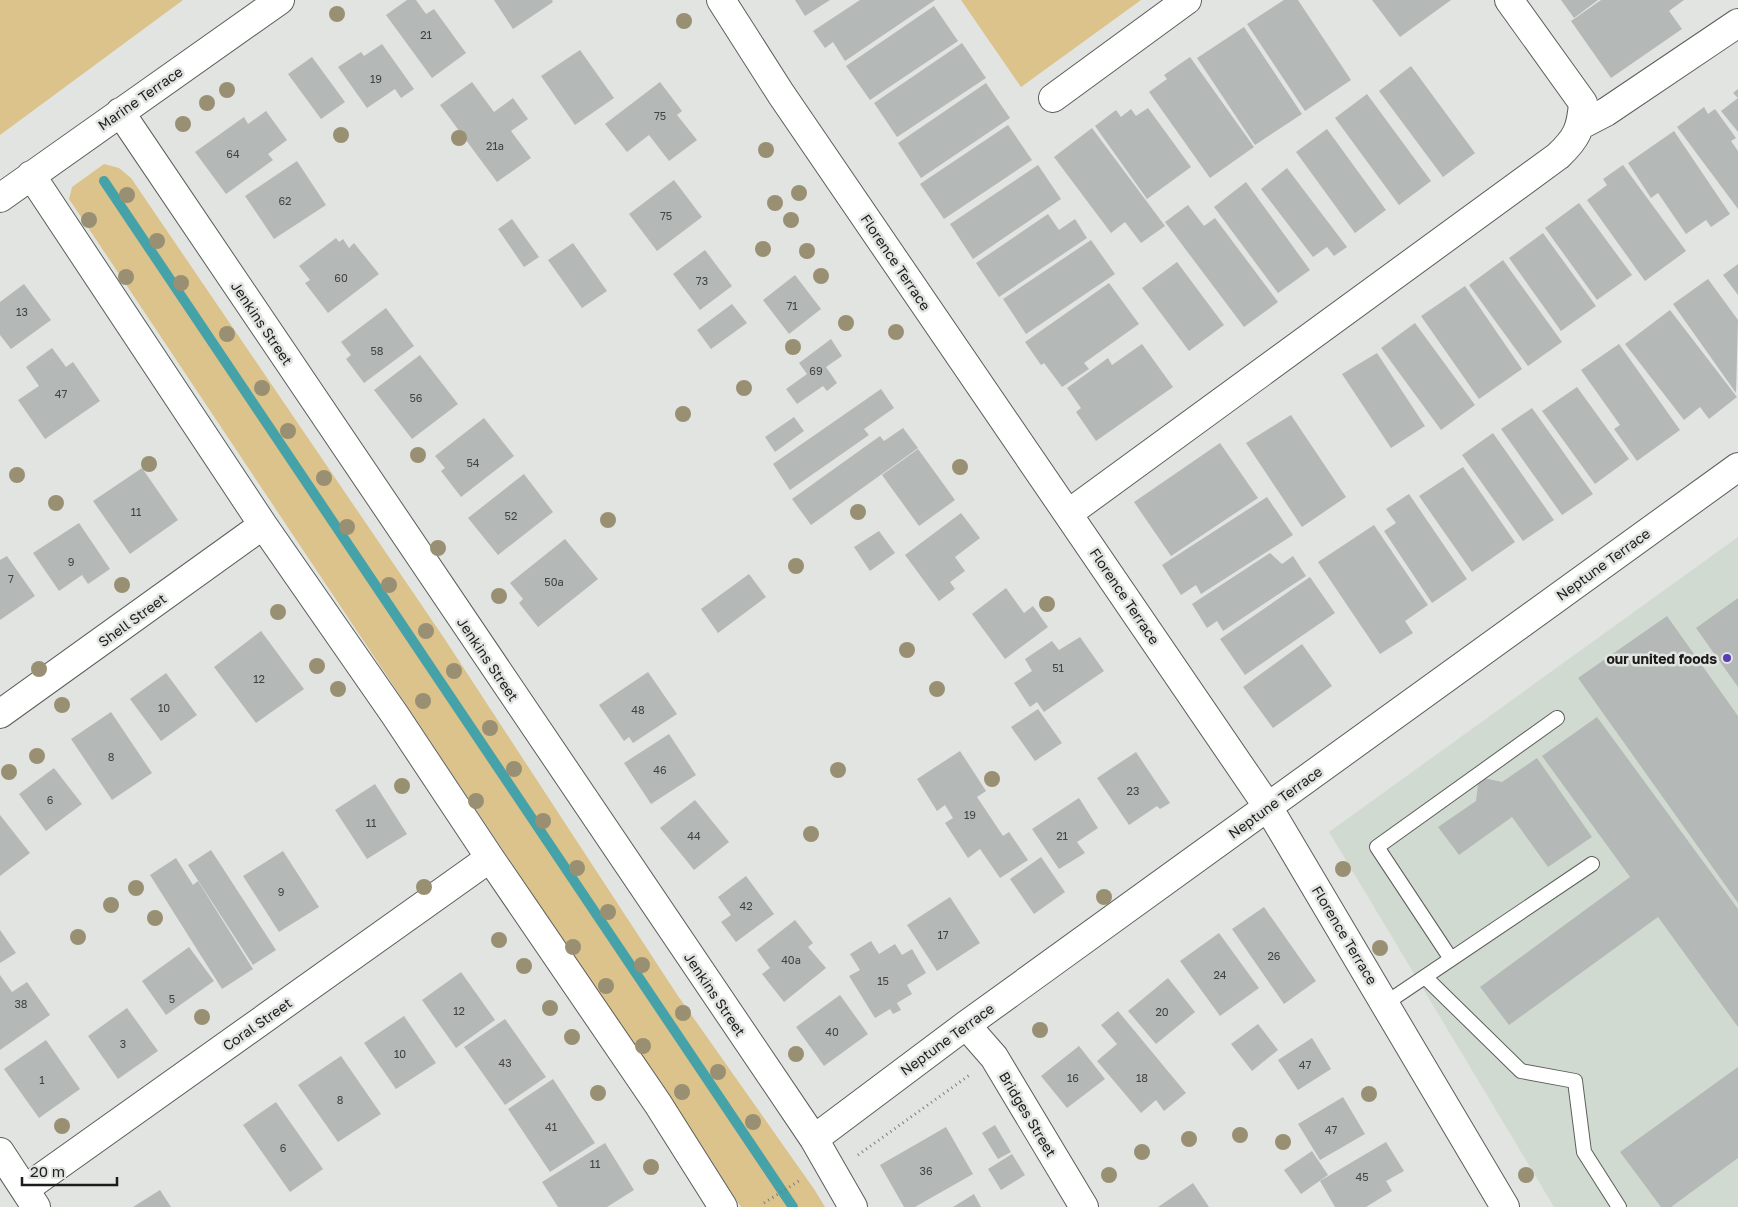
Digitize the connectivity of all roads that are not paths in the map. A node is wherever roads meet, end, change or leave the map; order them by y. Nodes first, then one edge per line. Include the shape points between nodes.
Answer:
1 (280, 0) edge
2 (721, 0) edge
3 (1187, 0) edge
4 (1509, 0) edge
5 (1738, 23) edge
6 (1053, 98) dead end
7 (120, 112) junction
8 (1581, 125) junction
9 (31, 175) junction
10 (0, 198) edge
11 (1738, 466) edge
12 (1069, 513) junction
13 (263, 525) junction
14 (0, 714) edge
15 (1557, 718) dead end
16 (1268, 807) junction
17 (490, 858) junction
18 (1592, 864) dead end
19 (1451, 959) junction
20 (1425, 977) junction
21 (1386, 1003) junction
22 (966, 1025) junction
23 (814, 1139) junction
24 (0, 1152) edge
25 (30, 1198) edge
26 (721, 1206) edge
27 (1615, 1206) edge
28 (853, 1207) edge
29 (1084, 1207) edge
30 (1505, 1207) edge

1 - 7 street, Marine Terrace
2 - 12 street, Florence Terrace via 781,94
3 - 6 street
4 - 8 street via 1583,103
5 - 8 street via 1606,112
7 - 9 street, Marine Terrace
7 - 23 street, Jenkins Street
8 - 12 street via 1573,142 1558,156
9 - 10 street, Marine Terrace
9 - 13 street
11 - 16 street, Neptune Terrace
12 - 16 street, Florence Terrace
13 - 14 street, Shell Street
13 - 17 street
15 - 19 lane via 1377,847
16 - 21 street, Florence Terrace
16 - 22 street, Neptune Terrace
17 - 25 street, Coral Street
17 - 26 street via 658,1104
18 - 19 lane
19 - 20 lane
20 - 21 lane
20 - 27 lane via 1521,1071 1575,1081 1584,1152
21 - 30 street, Florence Terrace
22 - 23 street, Neptune Terrace
22 - 29 street, Bridges Street via 994,1057
23 - 28 street, Jenkins Street
24 - 25 street

